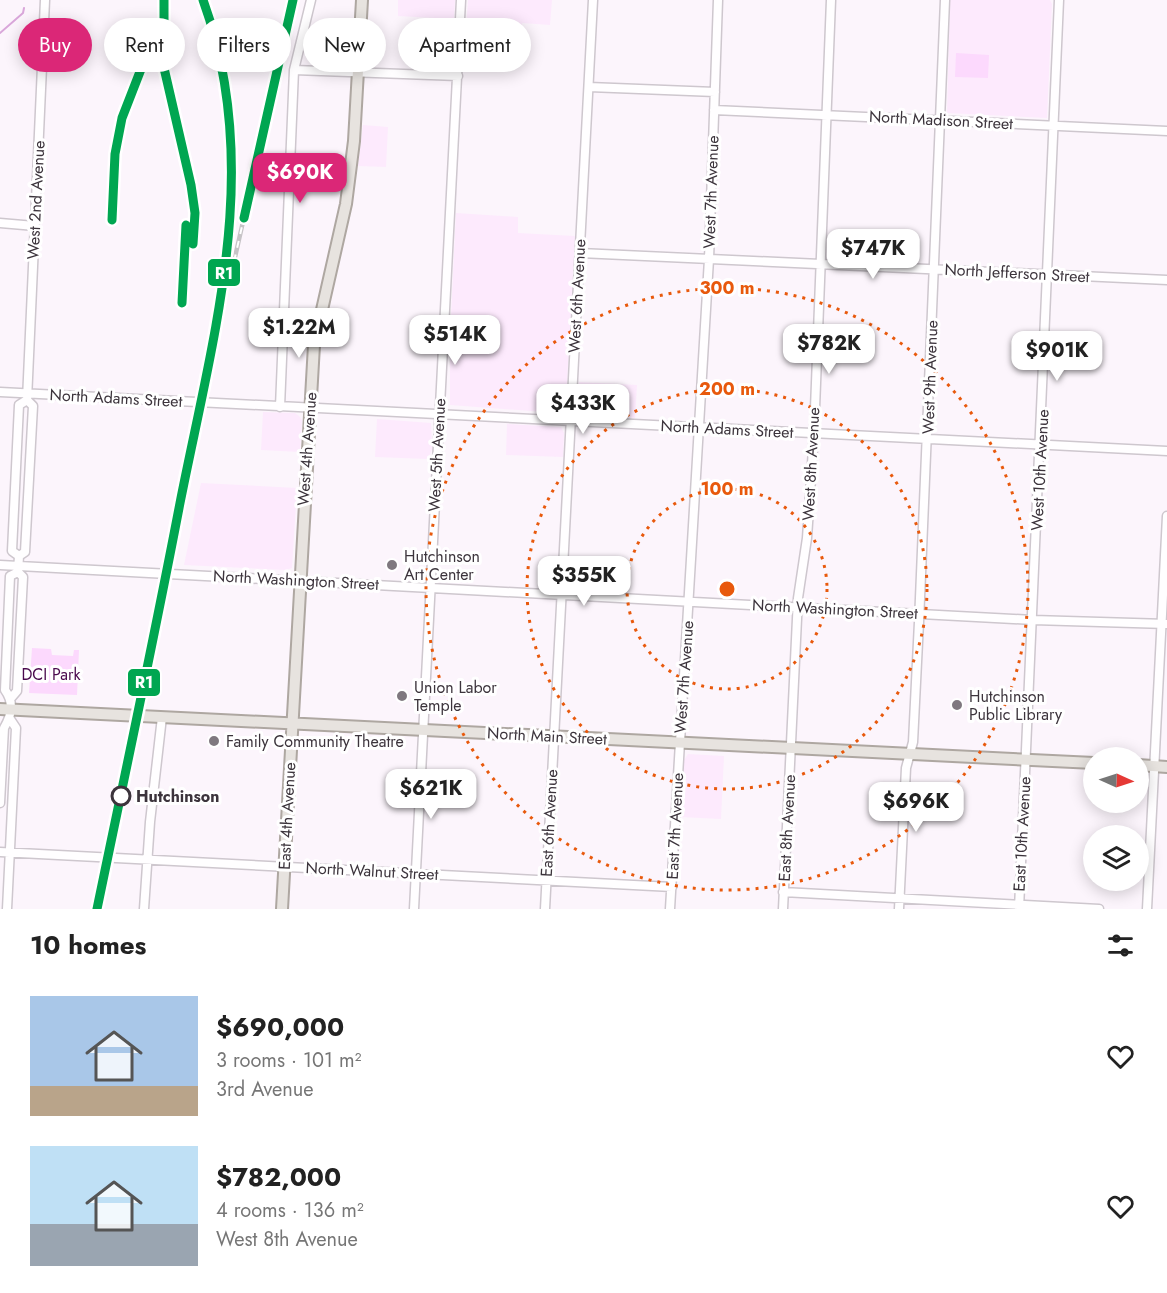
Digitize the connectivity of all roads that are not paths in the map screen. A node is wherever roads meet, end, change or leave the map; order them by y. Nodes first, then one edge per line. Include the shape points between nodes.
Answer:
1 (45, 0) edge
2 (311, 0) edge
3 (362, 0) edge
4 (461, 0) edge
5 (593, 0) edge
6 (718, 0) edge
7 (831, 0) edge
8 (945, 0) edge
9 (1059, 0) edge
10 (362, 18) edge
11 (294, 70) junction
12 (303, 70) edge
13 (360, 72) joint
14 (458, 76) junction
15 (589, 87) junction
16 (715, 92) junction
17 (714, 110) junction
18 (827, 114) junction
19 (940, 120) junction
20 (1053, 125) junction
21 (1167, 131) edge
22 (0, 224) edge
23 (35, 226) junction
24 (580, 253) junction
25 (709, 259) junction
26 (822, 264) junction
27 (934, 269) junction
28 (1047, 275) junction
29 (1167, 280) edge
30 (0, 392) edge
31 (27, 397) junction
32 (280, 407) junction
33 (309, 408) junction
34 (439, 414) junction
35 (571, 421) junction
36 (699, 428) junction
37 (814, 434) junction
38 (928, 439) junction
39 (1041, 444) junction
40 (1167, 451) edge
41 (1167, 516) edge
42 (19, 556) junction
43 (0, 565) edge
44 (18, 569) junction
45 (299, 580) junction
46 (430, 587) junction
47 (562, 593) junction
48 (689, 600) junction
49 (798, 606) junction
50 (920, 614) junction
51 (1033, 620) junction
52 (1164, 624) edge
53 (8, 709) edge
54 (162, 717) junction
55 (291, 723) junction
56 (423, 730) junction
57 (554, 737) junction
58 (680, 743) junction
59 (791, 748) junction
60 (909, 754) junction
61 (1026, 760) junction
62 (1083, 763) edge
63 (1149, 766) edge
64 (1155, 766) junction
65 (1167, 766) edge
66 (0, 803) edge
67 (5, 853) edge
68 (147, 860) junction
69 (284, 867) junction
70 (415, 873) junction
71 (546, 880) junction
72 (672, 886) junction
73 (783, 892) junction
74 (899, 898) junction
75 (1019, 907) edge
76 (7, 909) edge
77 (144, 909) edge
78 (282, 909) edge
79 (414, 909) edge
80 (545, 909) edge
81 (670, 909) edge
82 (783, 909) edge
83 (899, 909) edge
84 (1099, 909) edge
85 (1147, 909) edge

1 - 23 street, West 2nd Avenue
2 - 11 street
3 - 10 main road, West 4th Avenue
4 - 14 street, West 5th Avenue
5 - 15 street, West 6th Avenue
6 - 16 street, West 7th Avenue
7 - 18 street, West 8th Avenue
8 - 19 street, West 9th Avenue
9 - 20 street, West 10th Avenue
11 - 12 street
11 - 32 street
13 - 14 street
13 - 33 main road, West 4th Avenue via 346,204 314,345
14 - 34 street, West 5th Avenue
15 - 16 street
15 - 24 street, West 6th Avenue
16 - 17 street, West 7th Avenue
17 - 18 street, North Madison Street
17 - 25 street, West 7th Avenue
18 - 19 street, North Madison Street
18 - 26 street, West 8th Avenue
19 - 20 street, North Madison Street
19 - 27 street, West 9th Avenue
20 - 21 street, North Madison Street
20 - 28 street, West 10th Avenue
22 - 23 street
23 - 31 street, West 2nd Avenue
24 - 25 street, North Jefferson Street
24 - 35 street, West 6th Avenue
25 - 26 street, North Jefferson Street
25 - 36 street, West 7th Avenue
26 - 27 street, North Jefferson Street
26 - 37 street, West 8th Avenue
27 - 28 street, North Jefferson Street
27 - 38 street, West 9th Avenue
28 - 29 street, North Jefferson Street
28 - 39 street, West 10th Avenue
30 - 31 street, North Adams Street
31 - 32 street, North Adams Street
31 - 42 street, West 2nd Avenue via 33,406 25,552
31 - 42 street, West 2nd Avenue via 20,405 18,425 12,551
32 - 33 street, North Adams Street
33 - 34 street, North Adams Street
33 - 45 main road, West 4th Avenue
34 - 35 street, North Adams Street
34 - 46 street, West 5th Avenue
35 - 36 street, North Adams Street
35 - 47 street, West 6th Avenue
36 - 37 street, North Adams Street
36 - 48 street, West 7th Avenue
37 - 38 street, North Adams Street
37 - 49 street, West 8th Avenue
38 - 39 street, North Adams Street
38 - 50 street, West 9th Avenue
39 - 40 street, North Adams Street
39 - 51 street, West 10th Avenue
41 - 52 street
42 - 44 street, West 2nd Avenue
43 - 44 street, North Washington Street
44 - 45 street, North Washington Street
44 - 53 street, West 2nd Avenue via 23,577 17,691
45 - 46 street, North Washington Street
45 - 55 main road, West 4th Avenue
46 - 47 street, North Washington Street
46 - 56 street, West 5th Avenue
47 - 48 street, North Washington Street
47 - 57 street, West 6th Avenue
48 - 49 street, North Washington Street
48 - 58 street, West 7th Avenue
49 - 50 street, North Washington Street
49 - 59 street, West 8th Avenue
50 - 51 street, North Washington Street
50 - 60 street, West 9th Avenue via 913,742
51 - 52 street, North Washington Street
51 - 61 street, West 10th Avenue
52 - 64 street
53 - 54 main road, North Main Street
53 - 66 street, West 2nd Avenue
53 - 67 street via 16,729
54 - 55 main road, North Main Street
54 - 68 street
55 - 56 main road, North Main Street
55 - 69 main road, East 4th Avenue
56 - 57 main road, North Main Street
56 - 70 street, West 5th Avenue
57 - 58 main road, North Main Street
57 - 71 street, East 6th Avenue
58 - 59 main road, North Main Street
58 - 72 street, East 7th Avenue
59 - 60 main road, North Main Street
59 - 73 street, East 8th Avenue
60 - 61 main road, North Main Street
60 - 74 street, West 9th Avenue
61 - 62 main road, North Main Street
61 - 75 street, East 10th Avenue
63 - 64 main road
64 - 65 main road
64 - 85 street
67 - 68 street, North Walnut Street
67 - 76 street
68 - 69 street, North Walnut Street
68 - 77 street
69 - 70 street, North Walnut Street
69 - 78 main road, East 4th Avenue
70 - 71 street, North Walnut Street
70 - 79 street, West 5th Avenue
71 - 72 street, North Walnut Street
71 - 80 street, East 6th Avenue
72 - 81 street, East 7th Avenue
73 - 74 street
73 - 82 street, East 8th Avenue
74 - 75 street
74 - 83 street, West 9th Avenue
75 - 84 street

